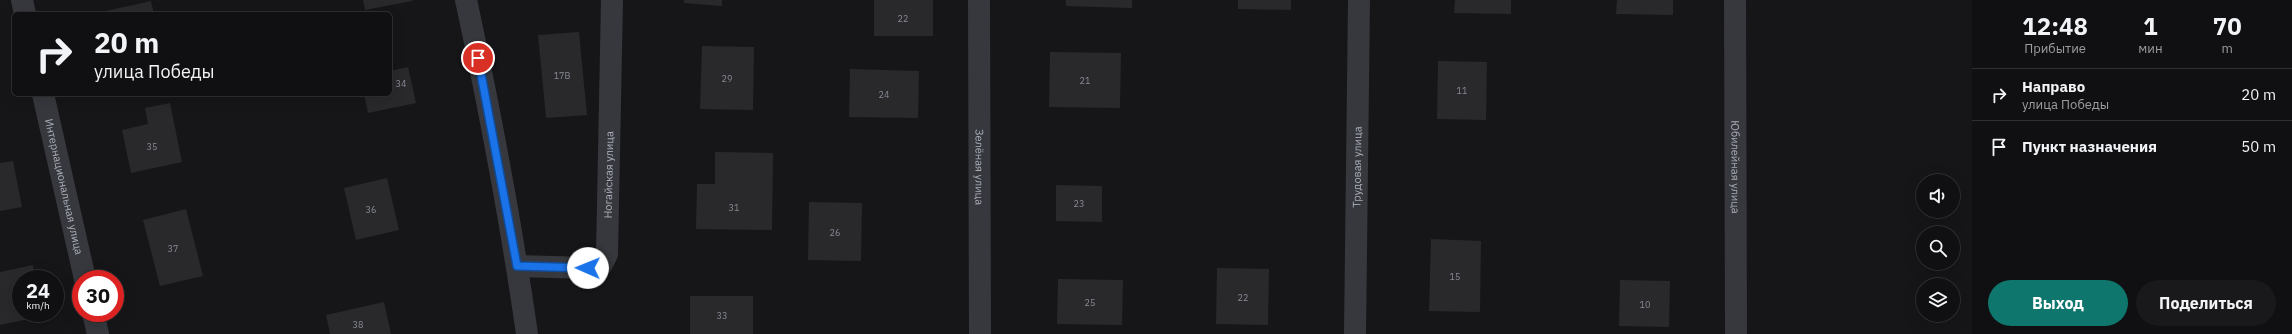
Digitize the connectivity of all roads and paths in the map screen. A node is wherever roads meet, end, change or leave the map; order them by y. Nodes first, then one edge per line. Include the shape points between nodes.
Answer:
1 (22, 0) edge
2 (466, 0) edge
3 (612, 0) edge
4 (980, 0) edge
5 (1359, 0) edge
6 (1735, 0) edge
7 (25, 12) edge
8 (43, 96) edge
9 (517, 266) junction
10 (83, 270) edge
11 (95, 322) edge
12 (98, 334) edge
13 (527, 334) edge
14 (980, 334) edge
15 (1355, 334) edge
16 (1736, 334) edge

1 - 7 street
2 - 9 street via 488,101
3 - 9 street, Ногайская улица via 607,254 602,264 588,268
4 - 14 street, Зелёная улица
5 - 15 street, Трудовая улица
6 - 16 street, Юбилейная улица
8 - 10 street, Интернациональная улица
9 - 13 street
11 - 12 street

